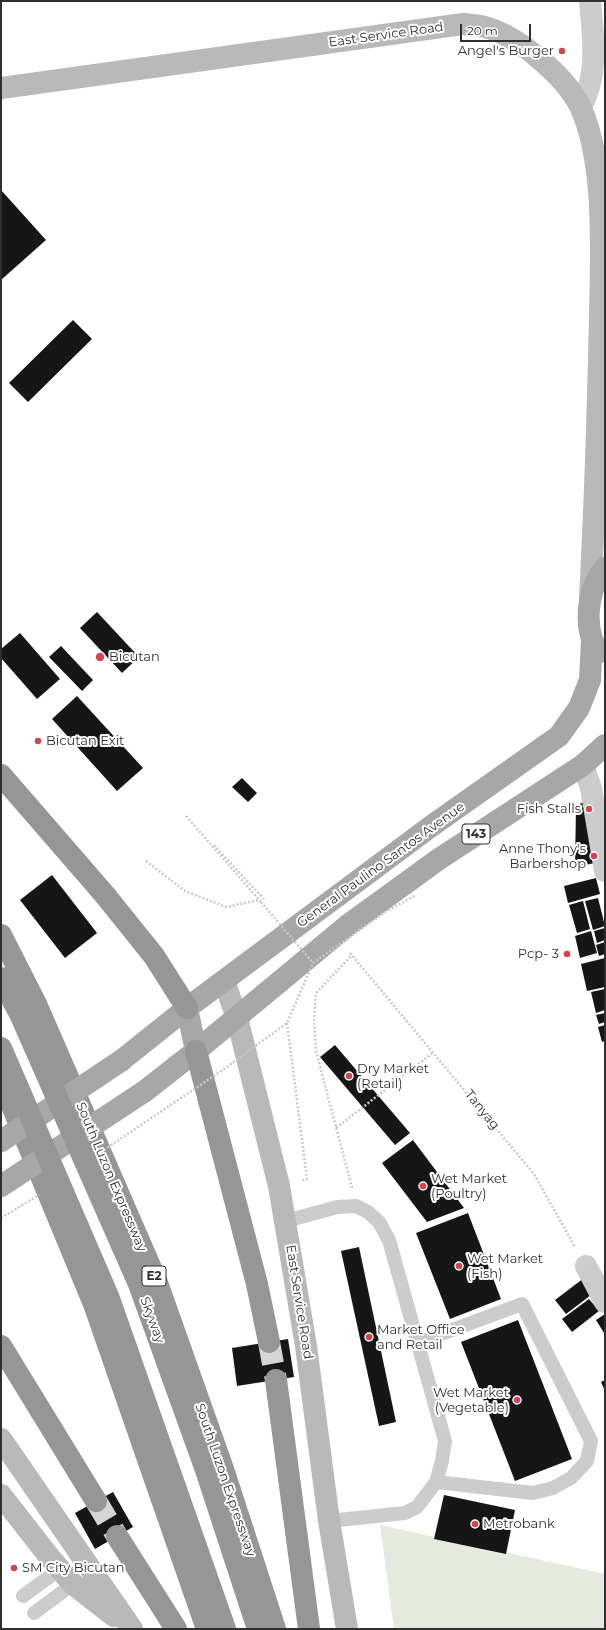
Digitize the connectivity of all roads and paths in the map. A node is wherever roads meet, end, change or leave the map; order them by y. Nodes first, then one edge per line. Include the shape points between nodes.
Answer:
1 (590, 1) edge
2 (1, 88) edge
3 (581, 106) junction
4 (598, 384) junction
5 (605, 408) edge
6 (605, 568) edge
7 (590, 599) junction
8 (592, 640) junction
9 (605, 660) edge
10 (605, 745) edge
11 (583, 765) junction
12 (1, 776) edge
13 (146, 861) dead end
14 (605, 871) edge
15 (416, 895) dead end
16 (264, 899) dead end
17 (259, 900) junction
18 (1, 935) edge
19 (343, 943) junction
20 (352, 955) junction
21 (313, 963) junction
22 (1, 978) edge
23 (224, 981) junction
24 (187, 1008) junction
25 (237, 1018) junction
26 (287, 1023) junction
27 (1, 1048) edge
28 (196, 1051) junction
29 (434, 1052) junction
30 (1, 1079) edge
31 (336, 1128) junction
32 (1, 1141) edge
33 (100, 1153) dead end
34 (307, 1179) dead end
35 (1, 1186) edge
36 (41, 1193) dead end
37 (356, 1206) junction
38 (1, 1218) edge
39 (286, 1221) junction
40 (586, 1266) joint
41 (605, 1302) edge
42 (269, 1342) tunnel mouth
43 (417, 1343) junction
44 (1, 1346) edge
45 (276, 1380) tunnel mouth
46 (1, 1439) edge
47 (436, 1482) junction
48 (1, 1495) edge
49 (96, 1501) tunnel mouth
50 (330, 1521) junction
51 (117, 1536) tunnel mouth
52 (67, 1576) junction
53 (23, 1596) dead end
54 (34, 1613) dead end
55 (131, 1629) edge
56 (176, 1629) edge
57 (207, 1629) edge
58 (225, 1629) edge
59 (258, 1629) edge
60 (275, 1629) edge
61 (309, 1629) edge
62 (347, 1629) edge

1 - 3 street via 593,71 591,84
2 - 3 main road, East Service Road via 462,24 485,27 514,40 548,65
3 - 4 main road, East Service Road via 595,151 600,179
4 - 5 main road, East Service Road
4 - 7 main road, East Service Road
6 - 7 main road, 143
7 - 8 main road, 143
8 - 9 main road, 143
8 - 23 main road, General Paulino Santos Avenue / 143 via 590,680 579,708 559,736 430,827
10 - 11 main road, 143
11 - 14 street via 590,788
11 - 19 main road, 143 via 439,858
12 - 24 highway via 105,895 154,956
13 - 17 path via 185,891 226,907
15 - 21 path, bridge via 385,912
16 - 17 path via 186,816
17 - 21 path, bridge
18 - 60 highway, South Luzon Expressway / E2 via 36,1004 156,1280 223,1469
19 - 20 path, Tanyag
19 - 25 main road, 143
20 - 29 path, Tanyag
20 - 31 path via 316,993 316,1051
21 - 26 path, bridge
22 - 59 highway, Skyway / E2, bridge via 21,1016 139,1284 206,1470
23 - 24 main road, General Paulino Santos Avenue / 143
23 - 25 main road, East Service Road
24 - 28 main road
24 - 32 main road, General Paulino Santos Avenue, bridge via 122,1060
25 - 28 main road, 143
25 - 39 main road, East Service Road
26 - 33 path, bridge
26 - 34 path
27 - 58 highway, bridge via 108,1296
28 - 35 main road, bridge via 145,1091
28 - 42 highway via 257,1284
29 - 31 path
29 - 40 path, Tanyag via 534,1174
30 - 57 highway via 94,1304
31 - 37 path
36 - 38 path, bridge
37 - 39 lane via 337,1207
37 - 43 lane via 379,1222 389,1240
39 - 50 main road, East Service Road
40 - 41 street
43 - 47 lane via 445,1441
43 - 47 lane via 522,1304 590,1441 587,1461 571,1478 553,1488 533,1493
44 - 49 highway
45 - 61 highway
46 - 55 main road
47 - 50 lane via 417,1506 405,1513
48 - 52 main road
50 - 62 main road, East Service Road
51 - 56 highway
52 - 53 lane
52 - 54 lane
52 - 55 main road

